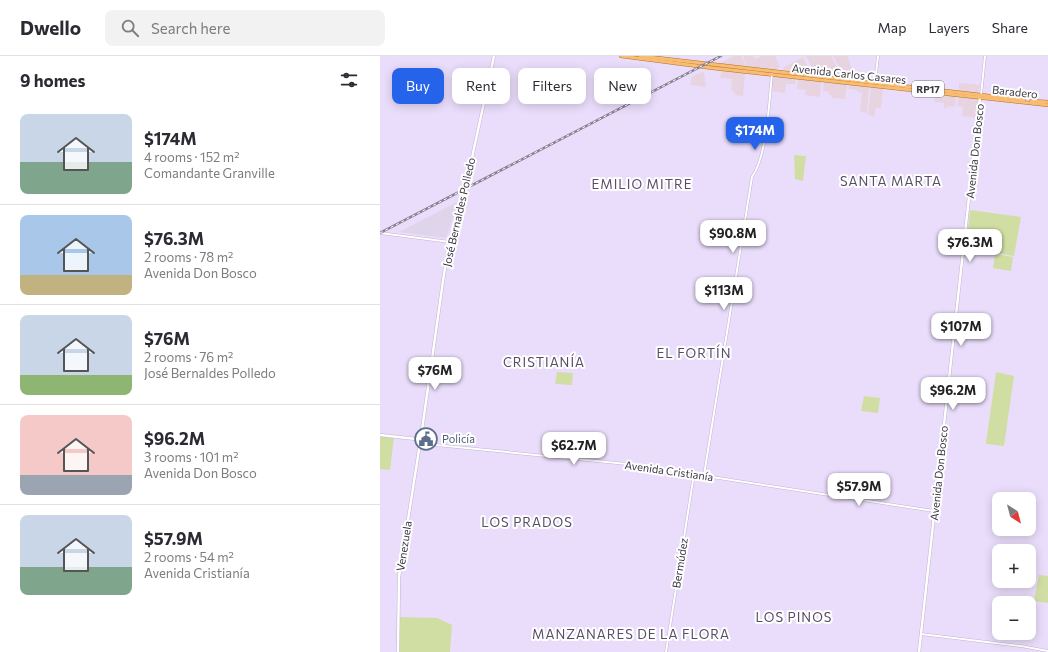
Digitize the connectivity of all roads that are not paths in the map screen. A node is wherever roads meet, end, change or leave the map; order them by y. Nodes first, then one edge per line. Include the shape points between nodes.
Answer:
1 (494, 56) edge
2 (621, 56) edge
3 (640, 56) edge
4 (878, 56) edge
5 (985, 56) edge
6 (772, 74) junction
7 (875, 83) junction
8 (871, 85) junction
9 (980, 96) junction
10 (1048, 103) edge
11 (380, 233) edge
12 (450, 242) junction
13 (380, 435) edge
14 (421, 441) junction
15 (694, 474) junction
16 (704, 476) junction
17 (935, 511) junction
18 (921, 634) junction
19 (1048, 651) edge
20 (398, 652) edge
21 (666, 652) edge
22 (919, 652) edge

1 - 12 main road, José Bernaldes Polledo via 462,204
2 - 6 main road, Avenida Carlos Casares / RP17
3 - 7 main road, Avenida Carlos Casares / RP17
4 - 7 street
5 - 9 street, Avenida Don Bosco
6 - 8 main road, Avenida Carlos Casares / RP17
6 - 16 street via 763,148 752,177
7 - 8 street
7 - 9 main road, Avenida Carlos Casares / RP17
8 - 9 main road, Avenida Carlos Casares / RP17
9 - 10 main road, Baradero / RP17
9 - 17 main road, Avenida Don Bosco
11 - 12 street
12 - 14 main road, José Bernaldes Polledo
13 - 14 main road, Avenida Cristianía
14 - 15 street, Avenida Cristianía via 426,444 607,462
14 - 20 main road, Venezuela via 399,577
15 - 16 street, Avenida Cristianía
15 - 21 street, Bermúdez
16 - 17 street, Avenida Cristianía
17 - 18 main road, Avenida Don Bosco
18 - 19 street
18 - 22 main road, Avenida Don Bosco

